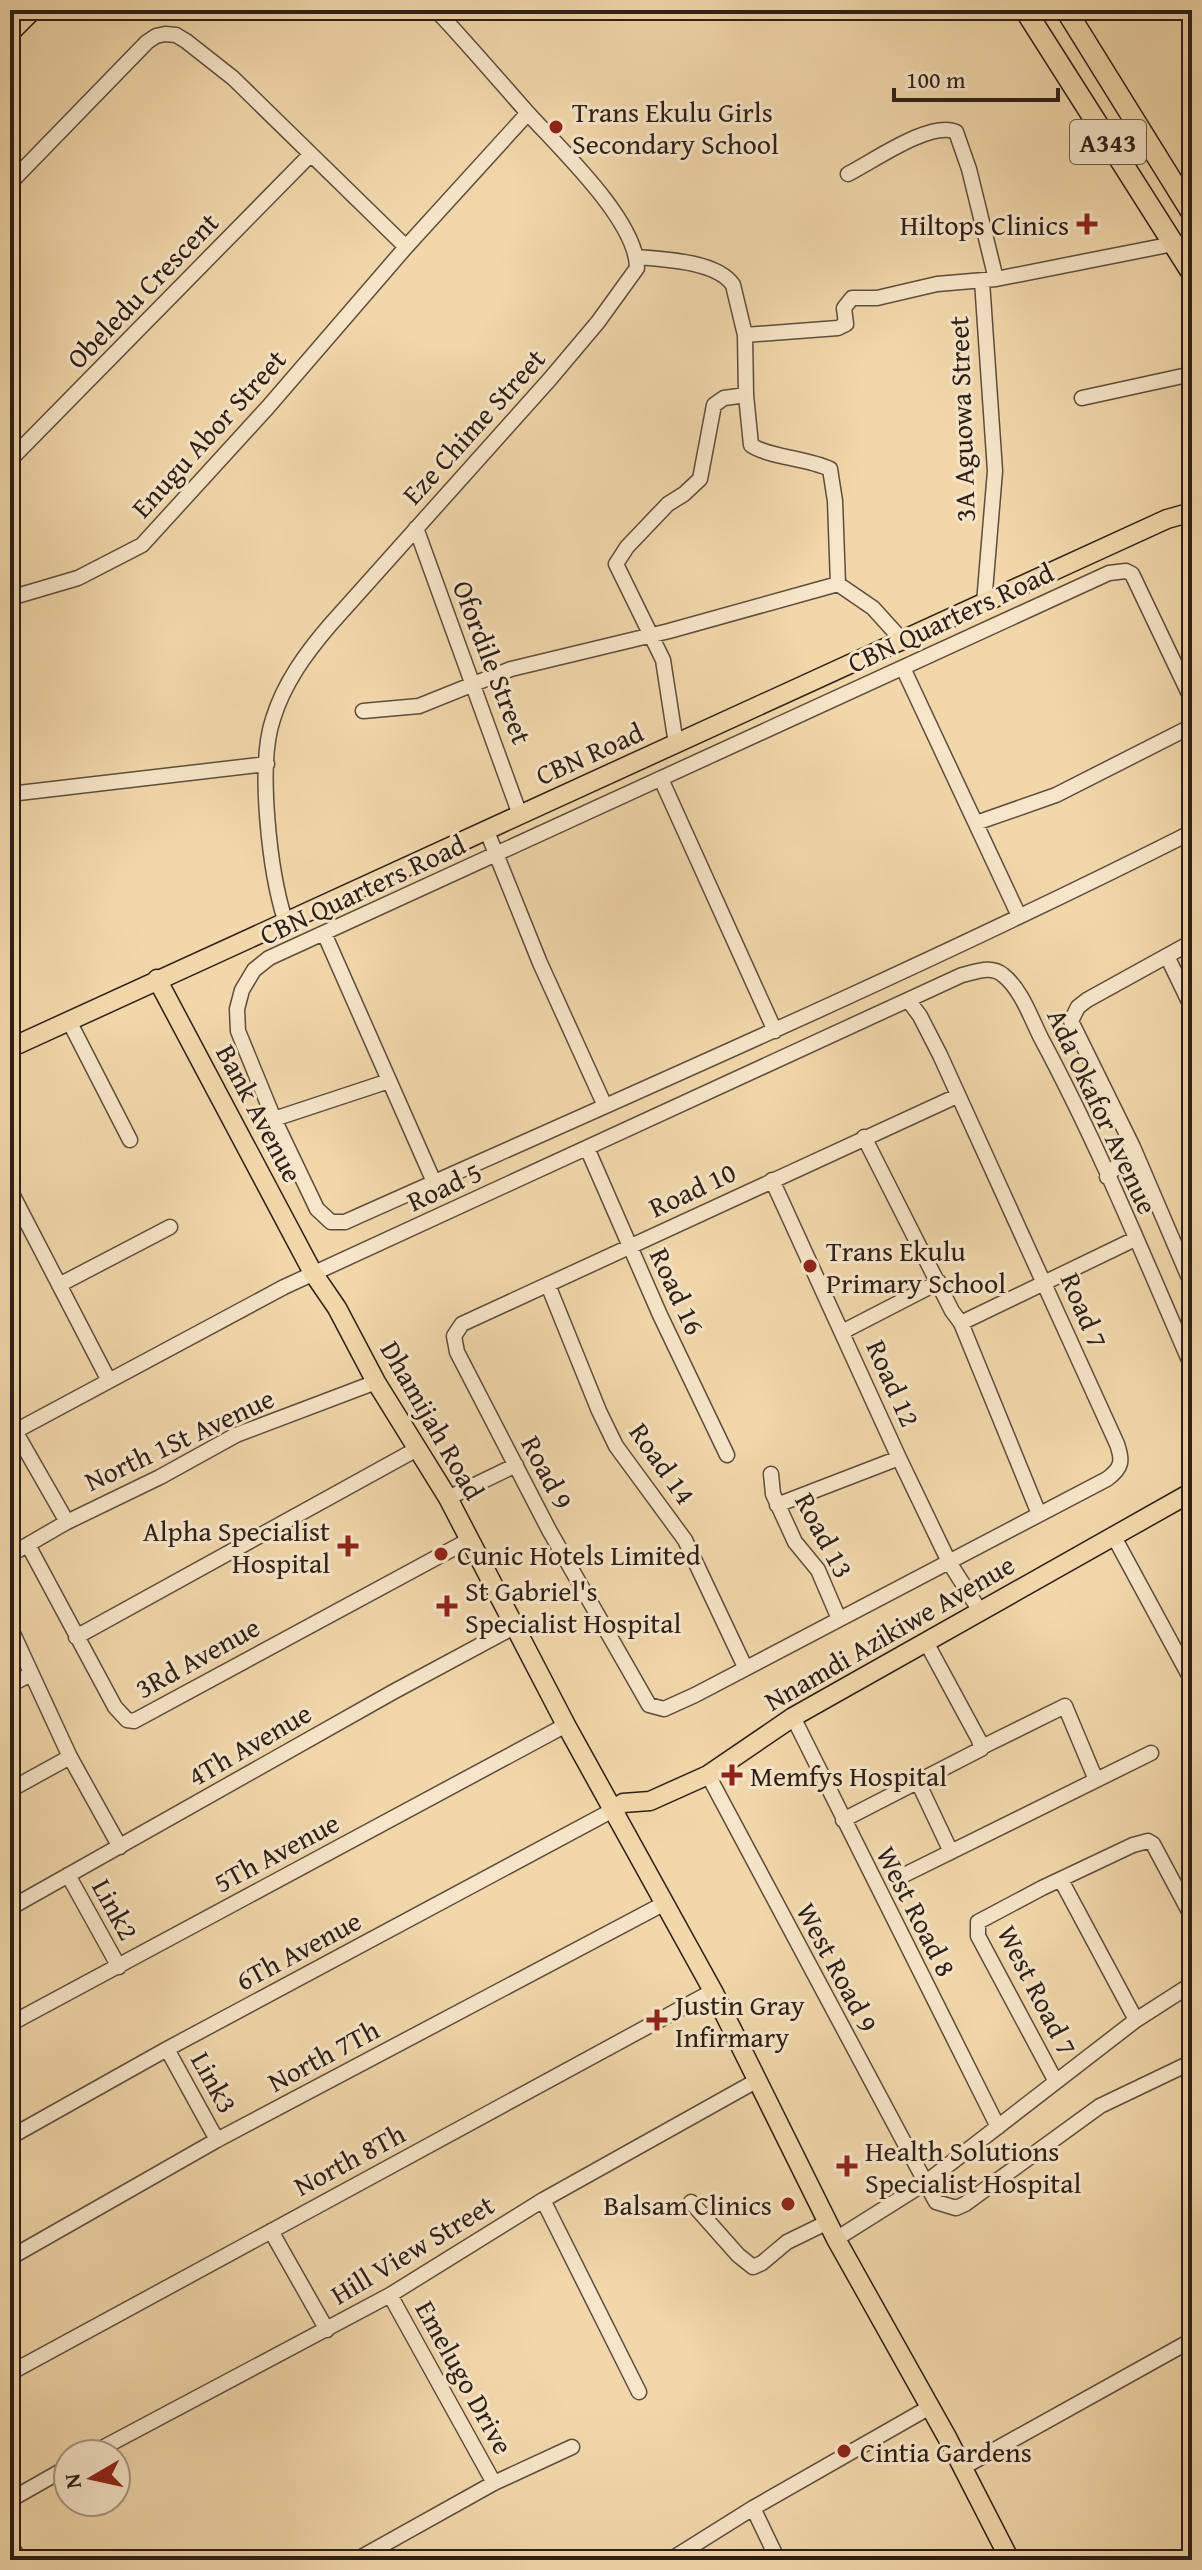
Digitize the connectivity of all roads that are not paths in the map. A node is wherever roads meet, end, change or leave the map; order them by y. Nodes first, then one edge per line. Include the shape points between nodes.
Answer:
1 (33, 10) edge
2 (436, 10) edge
3 (1025, 10) edge
4 (1066, 10) edge
5 (10, 33) edge
6 (528, 113) junction
7 (310, 155) junction
8 (848, 174) dead end
9 (10, 183) edge
10 (1192, 213) edge
11 (1173, 244) junction
12 (406, 247) junction
13 (641, 261) junction
14 (1192, 273) edge
15 (989, 280) junction
16 (745, 335) junction
17 (1192, 374) edge
18 (746, 395) junction
19 (1082, 398) dead end
20 (10, 460) edge
21 (1192, 512) edge
22 (416, 528) junction
23 (838, 584) junction
24 (10, 598) edge
25 (984, 603) junction
26 (652, 635) junction
27 (902, 640) junction
28 (903, 668) junction
29 (471, 685) junction
30 (1192, 700) edge
31 (363, 711) dead end
32 (1192, 726) edge
33 (676, 744) junction
34 (267, 764) junction
35 (661, 779) junction
36 (10, 794) edge
37 (520, 815) junction
38 (976, 823) junction
39 (486, 829) junction
40 (1192, 832) edge
41 (497, 855) junction
42 (1019, 916) junction
43 (285, 920) junction
44 (324, 933) junction
45 (1192, 942) edge
46 (1167, 956) junction
47 (157, 979) junction
48 (908, 1000) junction
49 (1192, 1008) edge
50 (69, 1021) junction
51 (10, 1026) edge
52 (775, 1031) junction
53 (11, 1048) edge
54 (389, 1081) junction
55 (957, 1096) junction
56 (605, 1106) junction
57 (274, 1119) junction
58 (864, 1137) junction
59 (130, 1140) dead end
60 (1133, 1147) junction
61 (587, 1148) junction
62 (1107, 1177) junction
63 (772, 1180) junction
64 (434, 1182) junction
65 (10, 1190) edge
66 (170, 1227) dead end
67 (1135, 1239) junction
68 (629, 1246) junction
69 (313, 1273) junction
70 (1045, 1281) junction
71 (939, 1282) junction
72 (59, 1285) junction
73 (548, 1285) junction
74 (1192, 1285) edge
75 (957, 1317) junction
76 (842, 1332) junction
77 (454, 1336) joint
78 (1192, 1367) edge
79 (108, 1379) junction
80 (376, 1382) junction
81 (13, 1432) edge
82 (417, 1449) junction
83 (727, 1455) dead end
84 (899, 1458) junction
85 (516, 1465) junction
86 (771, 1474) dead end
87 (1192, 1492) edge
88 (448, 1498) junction
89 (777, 1505) junction
90 (1039, 1514) junction
91 (67, 1522) junction
92 (1113, 1535) junction
93 (469, 1540) junction
94 (28, 1545) junction
95 (10, 1555) edge
96 (949, 1562) junction
97 (980, 1611) junction
98 (839, 1619) junction
99 (10, 1627) edge
100 (514, 1627) junction
101 (76, 1637) junction
102 (926, 1642) junction
103 (745, 1667) junction
104 (31, 1674) junction
105 (1192, 1681) edge
106 (10, 1685) edge
107 (655, 1709) joint
108 (793, 1717) junction
109 (566, 1725) junction
110 (982, 1747) junction
111 (1151, 1753) dead end
112 (70, 1757) junction
113 (708, 1775) junction
114 (1096, 1780) junction
115 (918, 1782) junction
116 (10, 1790) edge
117 (613, 1810) junction
118 (843, 1820) junction
119 (120, 1847) junction
120 (951, 1852) junction
121 (68, 1875) junction
122 (898, 1878) dead end
123 (1061, 1880) junction
124 (665, 1903) junction
125 (10, 1908) edge
126 (1192, 1917) edge
127 (119, 1967) junction
128 (1192, 1984) edge
129 (713, 1991) junction
130 (1136, 2020) junction
131 (10, 2024) edge
132 (167, 2049) junction
133 (1192, 2062) edge
134 (1055, 2080) junction
135 (756, 2081) junction
136 (998, 2127) junction
137 (10, 2137) edge
138 (217, 2140) junction
139 (925, 2183) junction
140 (543, 2200) junction
141 (691, 2202) dead end
142 (832, 2230) junction
143 (271, 2231) junction
144 (10, 2258) edge
145 (390, 2295) junction
146 (327, 2330) junction
147 (1192, 2340) edge
148 (10, 2373) edge
149 (639, 2392) dead end
150 (930, 2407) junction
151 (121, 2438) edge
152 (572, 2447) dead end
153 (962, 2468) junction
154 (52, 2476) edge
155 (494, 2483) junction
156 (10, 2500) edge
157 (753, 2508) junction
158 (10, 2544) edge
159 (20, 2560) edge
160 (356, 2560) edge
161 (670, 2560) edge
162 (778, 2560) edge
163 (1010, 2560) edge

1 - 5 main road
2 - 6 street
3 - 11 highway, A343
4 - 10 highway, A343
6 - 12 street, Enugu Abor Street
6 - 13 street via 599,193
7 - 9 street via 233,78 186,41 165,34 141,49
7 - 12 street
7 - 20 street, Obeledu Crescent
8 - 15 street, 3A Aguowa Street via 919,136 944,129 956,132 969,169
11 - 14 highway, A343
11 - 15 street
12 - 24 street, Enugu Abor Street via 142,545 84,576
13 - 16 street via 672,259 729,279
13 - 22 street, Eze Chime Street via 574,351
15 - 16 street via 852,298 844,308 846,324 838,328
15 - 25 street, 3A Aguowa Street via 995,471
16 - 18 street
17 - 19 street
18 - 23 street via 751,445 830,469
18 - 26 street via 714,405 700,479 668,504 617,562
21 - 25 main road, CBN Road
22 - 29 street, Ofordile Street
22 - 34 street, Eze Chime Street via 293,675 272,720
23 - 26 street
23 - 27 street via 873,608
25 - 27 main road, CBN Road
26 - 29 street via 555,657
26 - 33 street via 665,668
27 - 33 main road, CBN Road
28 - 30 street, CBN Quarters Road via 1109,573 1126,571
28 - 35 street, CBN Quarters Road
28 - 38 street
29 - 31 street via 419,706
29 - 37 street, Ofordile Street
32 - 38 street via 1056,795
33 - 37 main road, CBN Road
34 - 36 street
34 - 43 street, Eze Chime Street via 270,850
35 - 41 street, CBN Quarters Road
35 - 52 street
37 - 39 main road, CBN Road
38 - 42 street
39 - 41 street
39 - 43 main road, CBN Road
40 - 42 street, CBN Quarters Road
41 - 44 street, CBN Quarters Road
41 - 56 street
42 - 52 street, CBN Quarters Road
43 - 47 main road, CBN Road
44 - 54 street
44 - 57 street, CBN Quarters Road via 269,958 242,990 238,1031
45 - 46 street
46 - 49 street
46 - 60 street via 1087,1000 1072,1015 1073,1028
47 - 50 main road, CBN Road
47 - 69 main road, Bank Avenue
48 - 55 street, Road 7
48 - 61 street, Road 5
48 - 62 street, Ada Okafor Avenue via 962,975 995,969 1005,976 1059,1072
50 - 53 main road, CBN Road
50 - 59 street
51 - 53 street
52 - 56 street, CBN Quarters Road
54 - 57 street
54 - 64 street
55 - 58 street, Road 10
55 - 70 street, Road 7
56 - 64 street, CBN Quarters Road
57 - 64 street, CBN Quarters Road via 317,1209 331,1222 345,1222
58 - 63 street, Road 10
58 - 71 street
60 - 62 street
60 - 74 street
61 - 68 street, Road 16
61 - 69 street, Road 5
62 - 67 street, Ada Okafor Avenue
63 - 68 street, Road 10
63 - 76 street, Road 12
65 - 72 street
66 - 72 street
67 - 70 street
67 - 78 street, Ada Okafor Avenue
68 - 73 street, Road 10
68 - 83 street, Road 16
69 - 79 street, Road 5
69 - 80 main road, Dhamijah Road
70 - 75 street
70 - 90 street, Road 7 via 1122,1458 1117,1472 1107,1479
71 - 75 street
71 - 76 street
72 - 79 street
73 - 77 street, Road 10 via 462,1324
73 - 103 street, Road 14 via 616,1446 685,1540
75 - 90 street
76 - 84 street, Road 12
77 - 85 street, Road 9 via 457,1352
79 - 81 street, Road 5
80 - 82 main road, Dhamijah Road
80 - 91 street, North 1St Avenue via 236,1435
81 - 91 street
82 - 88 main road, Dhamijah Road
82 - 101 street
84 - 89 street
84 - 96 street, Road 12
85 - 88 street
85 - 107 street, Road 9 via 596,1615
86 - 89 street, Road 13
87 - 92 main road, Nnamdi Azikiwe Avenue
88 - 93 main road, Dhamijah Road
89 - 98 street, Road 13 via 795,1542 818,1570
90 - 96 street, Road 7
91 - 94 street, North 1St Avenue
92 - 97 main road, Nnamdi Azikiwe Avenue
92 - 105 street
93 - 100 main road, Dhamijah Road
93 - 101 street, 3Rd Avenue via 134,1721 115,1707
94 - 95 street, North 1St Avenue
94 - 101 street, 3Rd Avenue
96 - 97 street, Road 12
96 - 98 street, Road 7
97 - 102 main road, Nnamdi Azikiwe Avenue
98 - 103 street, Road 7
99 - 104 street
100 - 109 main road, Dhamijah Road
100 - 119 street, 4Th Avenue
102 - 108 main road, Nnamdi Azikiwe Avenue
102 - 110 street
103 - 107 street, Road 7 via 685,1700
104 - 106 street
104 - 112 street
108 - 113 main road, Nnamdi Azikiwe Avenue
108 - 118 street, West Road 8
109 - 117 main road, Dhamijah Road
109 - 127 street, 5Th Avenue
110 - 114 street via 1065,1706
110 - 115 street
111 - 114 street
112 - 116 street
112 - 119 street
113 - 117 main road, Nnamdi Azikiwe Avenue via 650,1801 623,1803
113 - 139 street, West Road 9
114 - 120 street
115 - 118 street
115 - 120 street
117 - 124 main road, Dhamijah Road
117 - 132 street, 6Th Avenue
118 - 136 street, West Road 8
119 - 121 street, 4Th Avenue
120 - 122 street
121 - 125 street, 4Th Avenue
121 - 127 street, Link2
123 - 126 street via 1148,1841
123 - 130 street
123 - 134 street, West Road 7 via 987,1915 976,1926
124 - 129 main road, Dhamijah Road
124 - 138 street, North 7Th
127 - 131 street, 5Th Avenue
128 - 130 street
129 - 135 main road, Dhamijah Road
129 - 143 street, North 8Th
130 - 134 street
132 - 137 street, 6Th Avenue
132 - 138 street, Link3
133 - 139 street via 1100,2106 956,2208 936,2202
134 - 136 street
135 - 140 street, Hill View Street
135 - 142 main road, Dhamijah Road
136 - 139 street
138 - 144 street, North 7Th
139 - 142 street
140 - 145 street, Hill View Street
140 - 149 street
141 - 142 street via 753,2267 787,2242
142 - 150 main road, Dhamijah Road
143 - 146 street
143 - 148 street, North 8Th
145 - 146 street, Hill View Street
145 - 155 street, Emelugo Drive
146 - 151 street, Hill View Street
147 - 153 street
150 - 153 main road, Dhamijah Road
150 - 157 street
152 - 155 street
153 - 163 main road, Dhamijah Road
154 - 156 street
155 - 160 street
157 - 161 street
157 - 162 street
158 - 159 street

